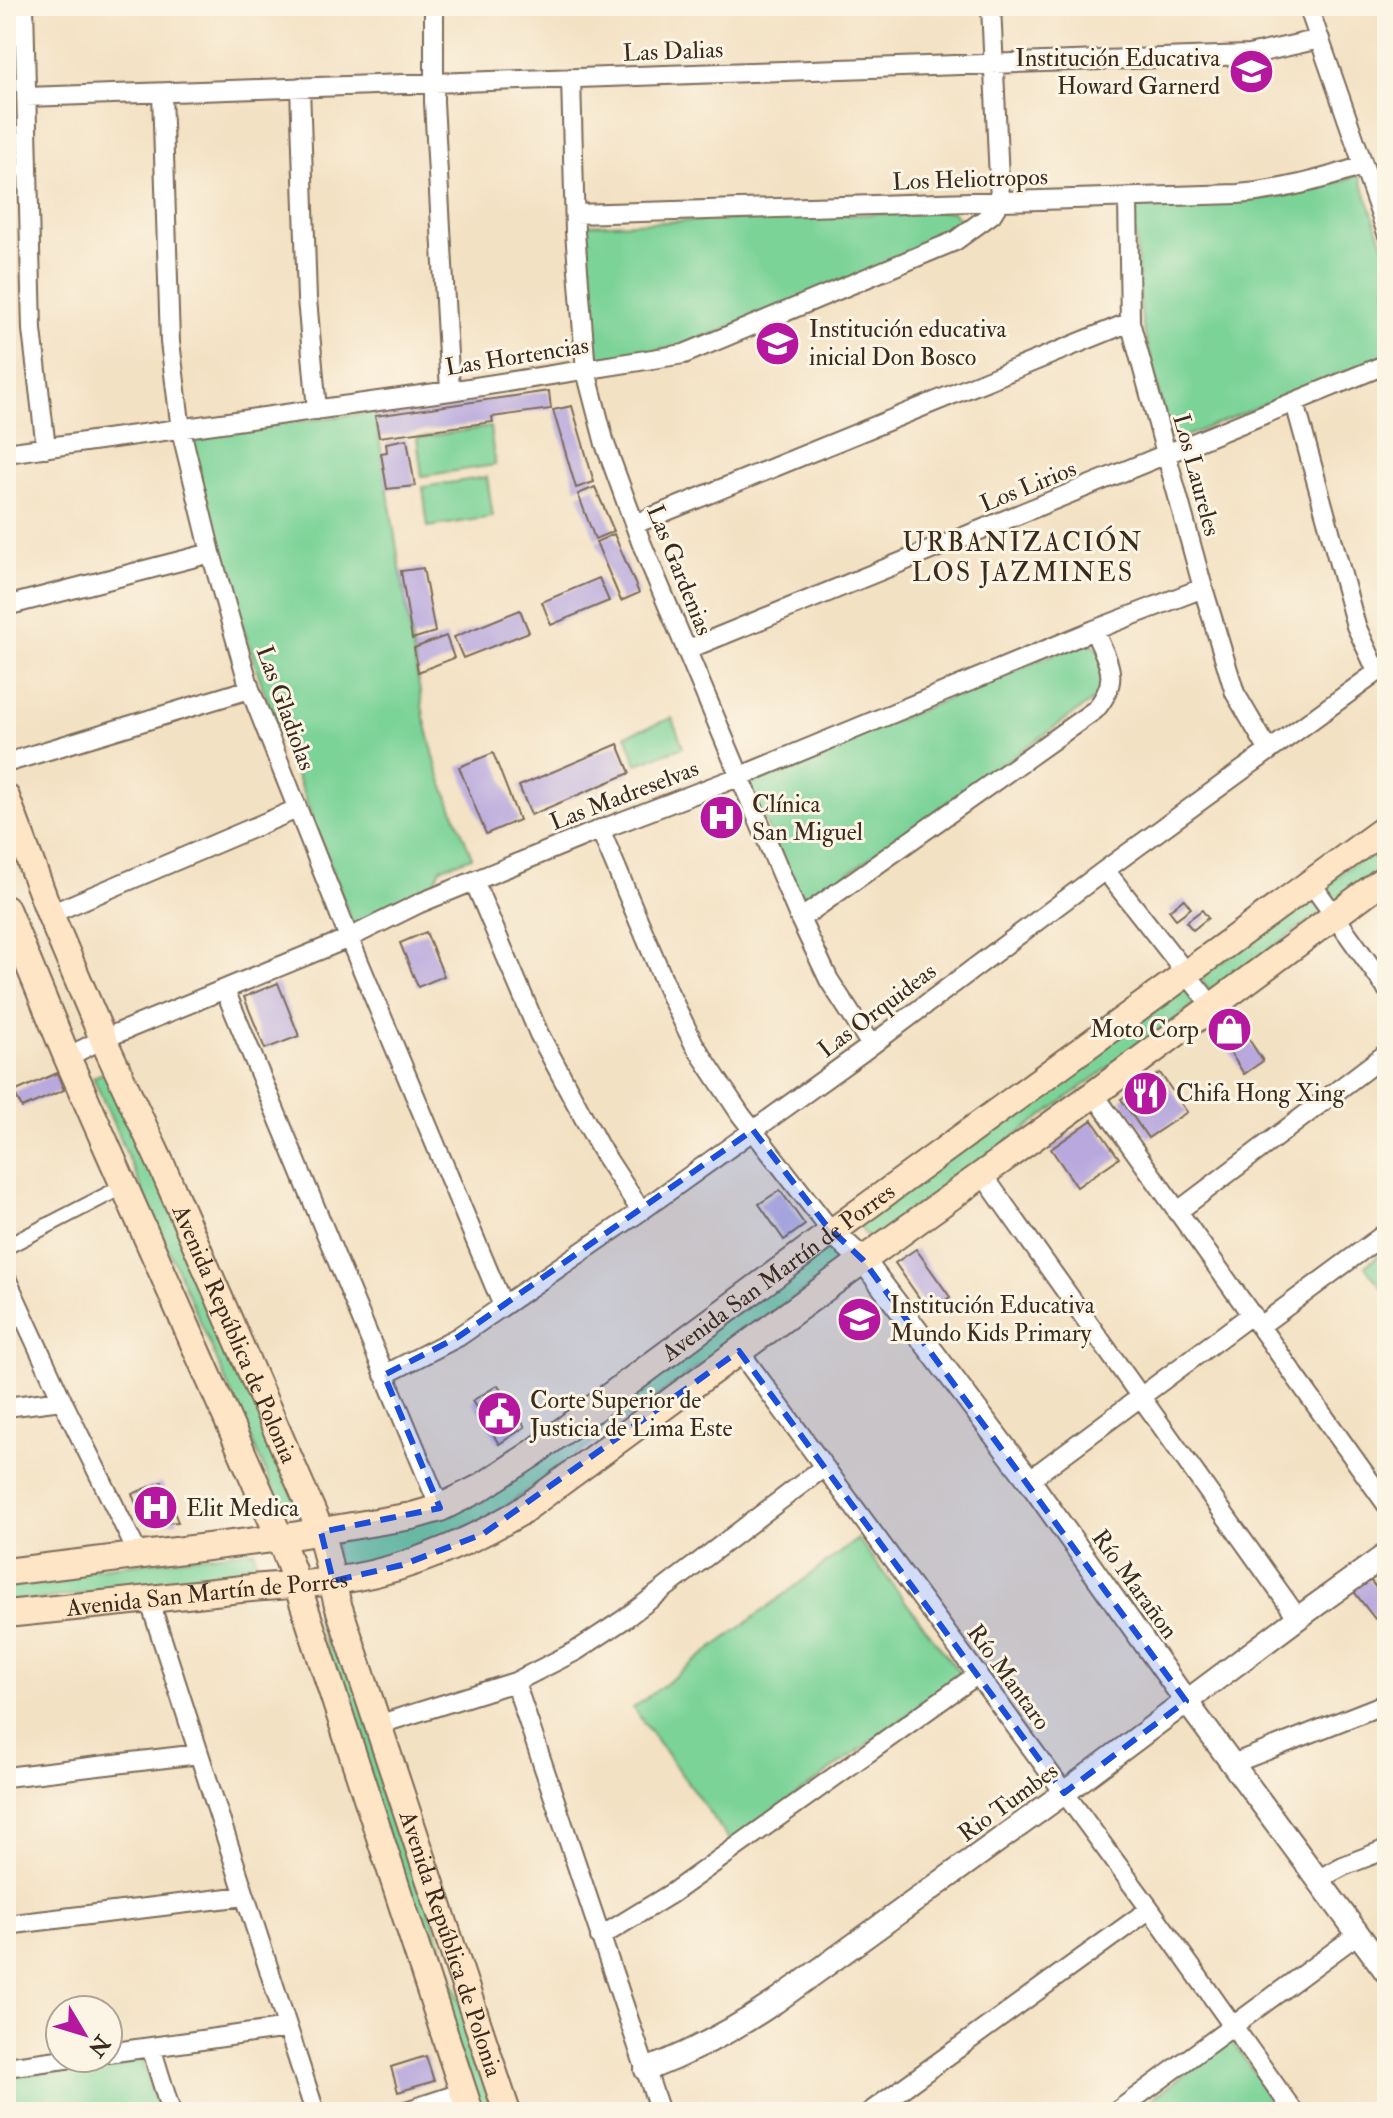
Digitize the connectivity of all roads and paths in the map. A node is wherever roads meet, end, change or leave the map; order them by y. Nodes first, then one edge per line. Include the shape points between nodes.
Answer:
1 (24, 6) edge
2 (434, 6) edge
3 (991, 6) edge
4 (1308, 6) edge
5 (1320, 39) junction
6 (993, 64) junction
7 (571, 78) junction
8 (434, 84) junction
9 (300, 87) junction
10 (162, 93) junction
11 (26, 97) junction
12 (1363, 166) junction
13 (1128, 199) junction
14 (1000, 201) junction
15 (575, 214) junction
16 (1387, 233) edge
17 (1130, 322) junction
18 (1387, 364) edge
19 (586, 371) junction
20 (450, 391) junction
21 (1295, 403) junction
22 (317, 410) junction
23 (181, 430) junction
24 (46, 448) junction
25 (6, 453) edge
26 (1167, 455) junction
27 (635, 524) junction
28 (211, 553) junction
29 (1203, 588) junction
30 (6, 606) edge
31 (1094, 630) junction
32 (686, 650) junction
33 (1382, 668) edge
34 (250, 689) junction
35 (1269, 751) junction
36 (6, 763) edge
37 (741, 776) junction
38 (6, 797) edge
39 (297, 809) junction
40 (1387, 827) edge
41 (600, 829) junction
42 (1105, 870) junction
43 (1387, 877) edge
44 (474, 881) junction
45 (1311, 883) junction
46 (6, 909) edge
47 (50, 914) junction
48 (1334, 915) junction
49 (800, 919) junction
50 (349, 938) junction
51 (1188, 973) junction
52 (1387, 989) edge
53 (225, 990) junction
54 (1212, 1006) junction
55 (103, 1039) junction
56 (871, 1045) junction
57 (1387, 1053) edge
58 (67, 1057) junction
59 (1094, 1094) junction
60 (753, 1130) junction
61 (983, 1175) junction
62 (124, 1186) junction
63 (641, 1211) junction
64 (1177, 1212) junction
65 (832, 1232) junction
66 (1387, 1232) edge
67 (6, 1247) edge
68 (863, 1260) junction
69 (6, 1278) edge
70 (503, 1306) junction
71 (1256, 1320) junction
72 (739, 1351) junction
73 (384, 1375) junction
74 (1140, 1399) junction
75 (62, 1400) junction
76 (6, 1407) edge
77 (824, 1467) junction
78 (1029, 1480) junction
79 (1387, 1505) edge
80 (440, 1508) junction
81 (321, 1532) junction
82 (280, 1538) junction
83 (1387, 1554) edge
84 (139, 1556) junction
85 (6, 1572) edge
86 (333, 1581) junction
87 (297, 1584) junction
88 (149, 1599) junction
89 (6, 1614) edge
90 (1298, 1618) junction
91 (978, 1674) junction
92 (515, 1682) junction
93 (1186, 1701) junction
94 (1387, 1703) edge
95 (377, 1725) junction
96 (199, 1754) junction
97 (1232, 1764) junction
98 (6, 1777) edge
99 (1064, 1793) junction
100 (1387, 1849) edge
101 (1319, 1879) junction
102 (245, 1896) junction
103 (1150, 1909) junction
104 (6, 1925) edge
105 (1358, 1934) junction
106 (600, 1937) junction
107 (1387, 1973) edge
108 (1232, 2025) junction
109 (288, 2028) junction
110 (151, 2047) junction
111 (124, 2051) edge
112 (44, 2062) edge
113 (6, 2067) edge
114 (646, 2070) junction
115 (467, 2102) edge
116 (171, 2112) edge
117 (315, 2112) edge
118 (403, 2112) edge
119 (507, 2112) edge
120 (660, 2112) edge
121 (870, 2112) edge
122 (1116, 2112) edge
123 (1294, 2112) edge

1 - 11 street
2 - 8 street
3 - 6 street
4 - 5 street
5 - 6 street, Las Dalias via 1249,55
5 - 12 street
6 - 7 street, Las Dalias
6 - 14 street
7 - 8 street, Las Dalias
7 - 15 street, Las Gardenias
8 - 9 street, Las Dalias
8 - 20 street
9 - 10 street, Las Dalias
9 - 22 street via 307,299
10 - 11 street, Las Dalias
10 - 23 street, Las Gladiolas via 170,342
11 - 24 street via 32,330
12 - 13 street, Los Heliotropos via 1276,191
12 - 16 street
13 - 14 street, Los Heliotropos
13 - 17 street, Los Laureles
14 - 15 street, Los Heliotropos
14 - 19 street, Las Hortencias via 992,214 955,241 861,282 684,354
15 - 19 street, Las Gardenias
17 - 26 street, Los Laureles
17 - 27 street
18 - 21 street, Los Lirios
19 - 20 street, Las Hortencias
19 - 27 street, Las Gardenias via 605,444
20 - 22 street, Las Hortencias
21 - 26 street, Los Lirios
21 - 33 street via 1356,626
22 - 23 street, Las Hortencias
23 - 24 street, Las Hortencias
23 - 28 street, Las Gladiolas
24 - 25 street, Las Hortencias
26 - 29 street, Los Laureles
26 - 32 street, Los Lirios
27 - 32 street, Las Gardenias
28 - 30 street
28 - 34 street, Las Gladiolas
29 - 31 street, Las Madreselvas
29 - 35 street, Los Laureles via 1235,693
31 - 37 street, Las Madreselvas
31 - 49 street via 1112,679 1095,710
32 - 37 street, Las Gardenias
33 - 35 street, Las Orquideas
34 - 36 street
34 - 39 street, Las Gladiolas
35 - 42 street, Las Orquideas
37 - 41 street, Las Madreselvas
37 - 49 street, Las Gardenias
38 - 47 main road, Avenida República de Polonia
39 - 47 street
39 - 50 street, Las Gladiolas
40 - 45 main road, Avenida San Martín de Porres
41 - 44 street, Las Madreselvas
41 - 60 street via 694,1044
42 - 51 street
42 - 56 street, Las Orquideas
43 - 48 main road, Avenida San Martín de Porres
44 - 50 street, Las Madreselvas
44 - 63 street via 539,1034 600,1148
45 - 48 street
45 - 51 main road, Avenida San Martín de Porres
46 - 58 main road, Avenida República de Polonia
47 - 55 main road, Avenida República de Polonia
48 - 52 street
48 - 54 main road, Avenida San Martín de Porres
49 - 56 street, Las Gardenias via 829,980
50 - 53 street, Las Madreselvas
50 - 70 street, Las Gladiolas
51 - 54 street
51 - 65 main road, Avenida San Martín de Porres
53 - 55 street, Las Madreselvas
53 - 73 street
54 - 59 main road, Avenida San Martín de Porres
55 - 58 street, Las Madreselvas
55 - 81 main road, Avenida República de Polonia
56 - 60 street, Las Orquideas
57 - 64 street
58 - 62 main road, Avenida República de Polonia
59 - 61 main road, Avenida San Martín de Porres
59 - 64 street
60 - 63 street, Las Orquideas
60 - 65 street
61 - 68 main road, Avenida San Martín de Porres
61 - 74 street
62 - 67 street
62 - 82 main road, Avenida República de Polonia
63 - 70 street, Las Orquideas
64 - 71 street
65 - 68 street, Río Marañon
65 - 80 main road, Avenida San Martín de Porres via 532,1454
66 - 71 street
68 - 72 main road, Avenida San Martín de Porres
68 - 78 street, Río Marañon
69 - 75 street
70 - 73 street, Las Orquideas via 458,1337
71 - 74 street
71 - 79 street
72 - 77 street, Río Mantaro
72 - 86 main road, Avenida San Martín de Porres via 483,1534 402,1565
73 - 80 street
74 - 78 street
74 - 90 street
75 - 76 street
75 - 84 street
77 - 91 street, Río Mantaro
77 - 92 street via 623,1620
78 - 93 street, Río Marañon
80 - 81 main road, Avenida San Martín de Porres
81 - 82 main road, Avenida San Martín de Porres
81 - 86 main road, Avenida República de Polonia
82 - 84 main road, Avenida San Martín de Porres
82 - 87 main road, Avenida República de Polonia
83 - 90 street, Rio Tumbes
84 - 85 main road, Avenida San Martín de Porres
86 - 87 main road, Avenida San Martín de Porres
86 - 95 main road, Avenida República de Polonia
87 - 88 main road, Avenida San Martín de Porres
87 - 115 main road, Avenida República de Polonia
88 - 89 main road, Avenida San Martín de Porres
88 - 96 street
90 - 93 street, Rio Tumbes
91 - 99 street, Río Mantaro
91 - 106 street via 672,1893
92 - 95 street
92 - 106 street
93 - 97 street, Río Marañon
93 - 99 street, Rio Tumbes
94 - 97 street
95 - 119 main road, Avenida República de Polonia
96 - 98 street
96 - 102 street
97 - 101 street, Río Marañon
99 - 103 street, Río Mantaro
99 - 114 street, Rio Tumbes via 741,2025
100 - 101 street
101 - 105 street, Río Marañon
102 - 104 street
102 - 109 street
103 - 108 street, Río Mantaro
103 - 121 street
105 - 107 street, Río Marañon
105 - 108 street
106 - 114 street
108 - 122 street
108 - 123 street, Río Mantaro
109 - 110 street
109 - 117 street
110 - 111 street
110 - 116 street
112 - 113 street
114 - 120 street
115 - 118 street

